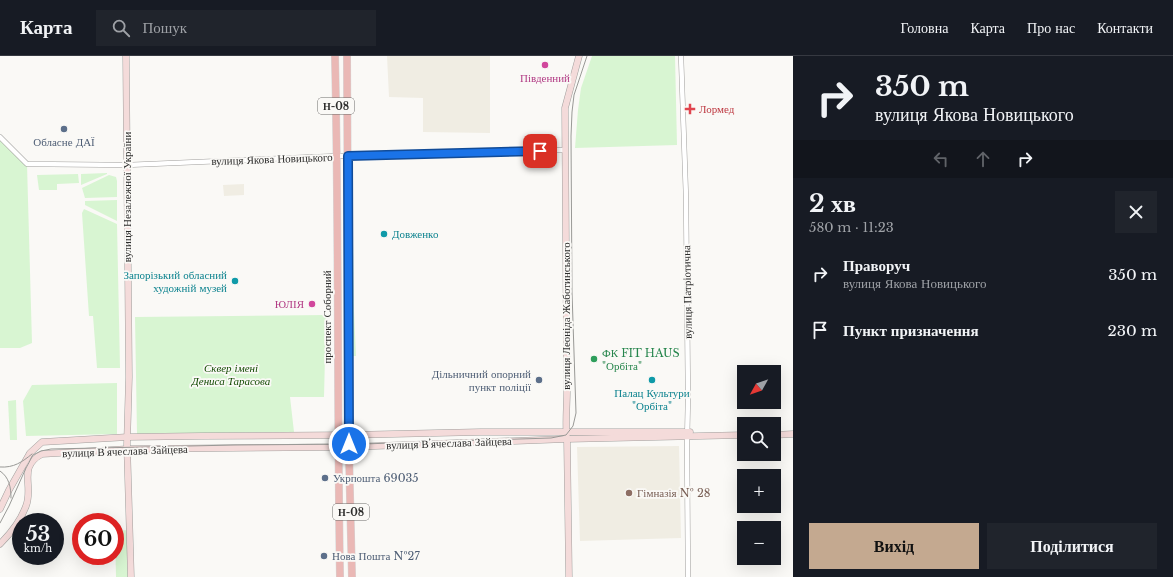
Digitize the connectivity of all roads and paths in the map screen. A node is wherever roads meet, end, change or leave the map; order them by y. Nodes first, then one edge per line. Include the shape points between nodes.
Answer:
1 (126, 56) edge
2 (335, 56) edge
3 (347, 56) edge
4 (579, 56) edge
5 (681, 56) edge
6 (0, 137) edge
7 (565, 150) junction
8 (337, 156) junction
9 (348, 156) junction
10 (127, 165) junction
11 (737, 431) edge
12 (781, 431) edge
13 (793, 431) edge
14 (566, 432) junction
15 (338, 434) junction
16 (687, 434) junction
17 (793, 434) edge
18 (349, 435) junction
19 (737, 435) edge
20 (781, 435) edge
21 (128, 437) junction
22 (567, 439) junction
23 (338, 447) junction
24 (349, 447) junction
25 (128, 449) junction
26 (30, 452) junction
27 (36, 457) junction
28 (0, 509) edge
29 (0, 544) edge
30 (131, 577) edge
31 (340, 577) edge
32 (352, 577) edge
33 (569, 577) edge
34 (688, 577) edge

1 - 10 main road, вулиця Незалежної України
2 - 8 main road, проспект Соборний / Н-08
3 - 9 main road, проспект Соборний / Н-08
4 - 7 main road, вулиця Леоніда Жаботинського via 565,108
5 - 16 street, вулиця Патріотична via 686,196
6 - 10 street, вулиця Якова Новицького via 27,164
7 - 9 street, вулиця Якова Новицького
7 - 14 main road, вулиця Леоніда Жаботинського
8 - 9 street, вулиця Якова Новицького
8 - 10 street, вулиця Якова Новицького
8 - 15 main road, проспект Соборний / Н-08
9 - 18 main road, проспект Соборний / Н-08
10 - 21 main road, вулиця Незалежної України
11 - 16 main road, вулиця Вʼячеслава Зайцева
12 - 13 main road
14 - 16 main road, вулиця Вʼячеслава Зайцева
14 - 18 main road, вулиця Вʼячеслава Зайцева
14 - 22 main road, вулиця Леоніда Жаботинського
15 - 18 main road, вулиця Вʼячеслава Зайцева
15 - 21 main road, вулиця Вʼячеслава Зайцева
15 - 23 main road, проспект Соборний / Н-08
16 - 19 main road, вулиця Вʼячеслава Зайцева
16 - 22 main road, вулиця Вʼячеслава Зайцева
16 - 34 street, вулиця Патріотична
17 - 20 main road
18 - 24 main road, проспект Соборний / Н-08
21 - 25 main road, вулиця Незалежної України
21 - 26 main road, вулиця Вʼячеслава Зайцева via 42,442
22 - 24 main road, вулиця Вʼячеслава Зайцева
22 - 33 main road, вулиця Леоніда Жаботинського
23 - 24 main road, вулиця Вʼячеслава Зайцева
23 - 25 main road, вулиця Вʼячеслава Зайцева
23 - 31 main road, проспект Соборний / Н-08
24 - 32 main road, проспект Соборний / Н-08
25 - 27 main road, вулиця Вʼячеслава Зайцева via 42,454
25 - 30 main road, вулиця Незалежної України
26 - 27 main road
26 - 28 main road
27 - 29 main road via 28,469 27,506 11,532

